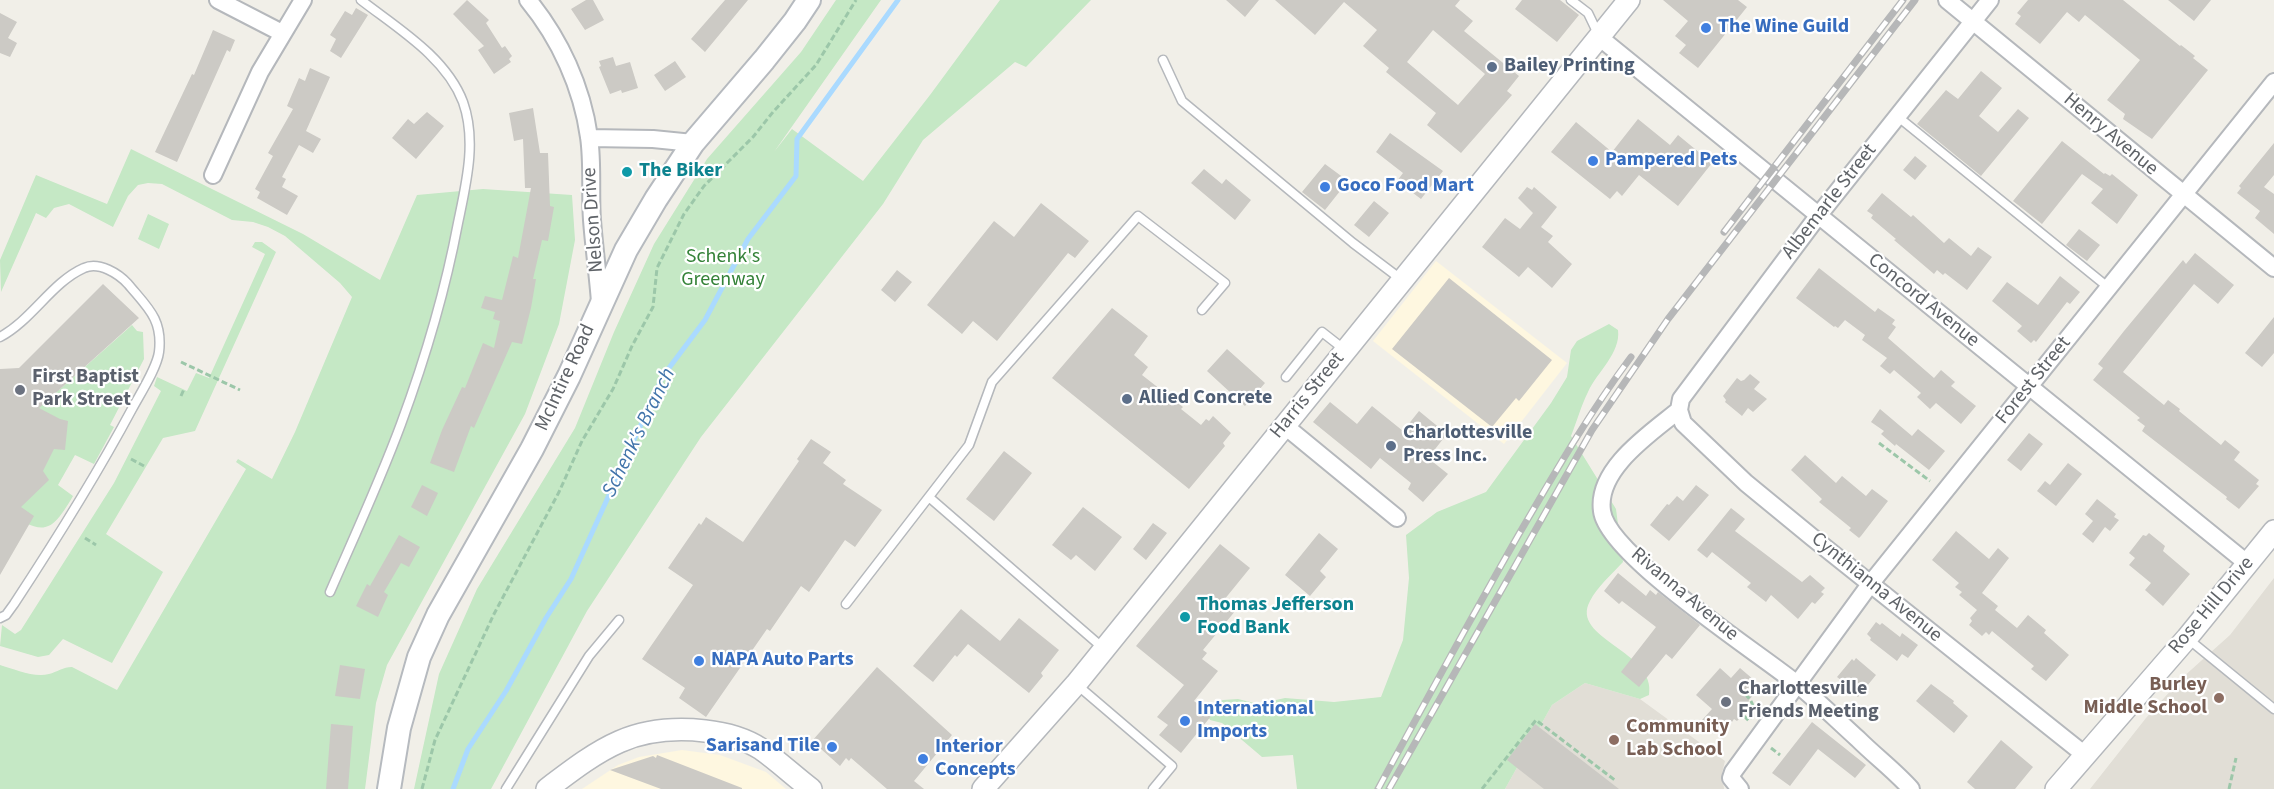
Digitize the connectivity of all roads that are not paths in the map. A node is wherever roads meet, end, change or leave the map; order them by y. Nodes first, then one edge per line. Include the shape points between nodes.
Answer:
1 (218, 0) edge
2 (303, 0) edge
3 (361, 0) edge
4 (528, 0) edge
5 (809, 0) edge
6 (1571, 0) edge
7 (1629, 0) edge
8 (1947, 0) edge
9 (1990, 0) edge
10 (1973, 21) junction
11 (282, 33) junction
12 (1599, 37) junction
13 (1163, 60) dead end
14 (2274, 82) edge
15 (1897, 116) junction
16 (589, 138) junction
17 (693, 143) junction
18 (213, 175) dead end
19 (2182, 195) junction
20 (1818, 216) junction
21 (2274, 268) edge
22 (1402, 280) junction
23 (2109, 288) junction
24 (600, 302) junction
25 (1202, 310) dead end
26 (0, 337) edge
27 (1346, 350) junction
28 (1286, 377) dead end
29 (2029, 387) junction
30 (1679, 410) junction
31 (1285, 426) junction
32 (930, 498) junction
33 (1397, 518) dead end
34 (2274, 531) edge
35 (2247, 564) junction
36 (1871, 583) junction
37 (330, 592) dead end
38 (846, 604) dead end
39 (0, 618) edge
40 (619, 620) dead end
41 (2187, 638) junction
42 (1104, 648) junction
43 (1076, 684) junction
44 (1797, 684) junction
45 (2274, 709) edge
46 (2085, 754) junction
47 (388, 789) edge
48 (506, 789) edge
49 (548, 789) edge
50 (811, 789) edge
51 (983, 789) edge
52 (1153, 789) edge
53 (1740, 789) edge
54 (1911, 789) edge
55 (2056, 789) edge

1 - 11 street
2 - 11 street
3 - 37 lane via 423,49 458,90 469,128 469,167 431,339 401,426
4 - 16 street, Nelson Drive via 565,58
5 - 17 main road, McIntire Road
6 - 12 lane via 1588,13
7 - 12 street, Harris Street
8 - 10 street, Henry Avenue
9 - 10 street, Albemarle Street
10 - 15 street, Albemarle Street
10 - 19 street, Henry Avenue
11 - 18 street
12 - 20 street, Concord Avenue
12 - 22 street, Harris Street
13 - 22 lane via 1182,101
14 - 19 street, Forest Street
15 - 20 street, Albemarle Street
15 - 23 lane
16 - 17 street, Nelson Drive
16 - 24 street, Nelson Drive
17 - 24 main road, McIntire Road via 626,250
19 - 21 street, Henry Avenue
19 - 23 street, Forest Street
20 - 29 street, Concord Avenue
20 - 30 street, Albemarle Street via 1681,399
22 - 27 street, Harris Street
23 - 29 street, Forest Street
24 - 47 main road, McIntire Road via 532,449 438,615 419,657 399,728
25 - 32 lane via 1225,283 1138,216 992,382 969,445
26 - 39 lane via 15,329 62,283 85,267 121,276 153,312 159,336 154,366 105,458 20,595
27 - 28 lane via 1322,332
27 - 31 street, Harris Street
29 - 35 street, Concord Avenue
29 - 36 street, Forest Street
30 - 36 street, Cynthianna Avenue via 1683,423 1746,483
30 - 44 street, Rivanna Avenue via 1615,469 1602,501 1605,523 1648,570
31 - 33 street
31 - 42 street, Harris Street
32 - 38 lane
32 - 42 lane
34 - 35 street, Rose Hill Drive
35 - 41 street, Rose Hill Drive
36 - 44 street, Forest Street
36 - 46 street, Cynthianna Avenue
40 - 48 lane via 590,656
41 - 45 lane
41 - 46 street, Rose Hill Drive
42 - 43 street, Harris Street
43 - 51 street, Harris Street
43 - 52 lane via 1172,766
44 - 53 street, Forest Street via 1732,772 1731,778
44 - 54 street
46 - 55 street, Rose Hill Drive
49 - 50 street via 607,746 635,735 674,728 718,732 742,740 760,749

